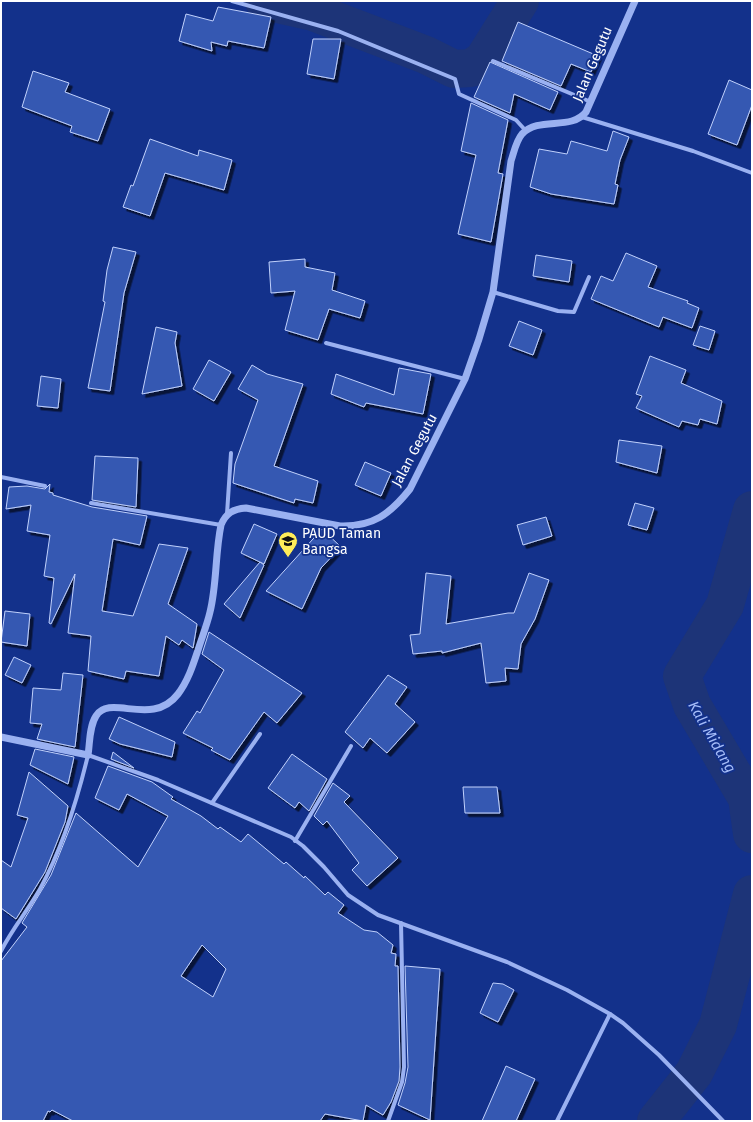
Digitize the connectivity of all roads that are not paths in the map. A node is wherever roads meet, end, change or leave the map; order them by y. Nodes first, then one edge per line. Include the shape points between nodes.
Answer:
1 (232, 1) edge
2 (635, 1) edge
3 (493, 61) dead end
4 (591, 102) junction
5 (582, 117) junction
6 (526, 131) junction
7 (752, 173) edge
8 (588, 277) dead end
9 (493, 292) junction
10 (326, 343) dead end
11 (465, 379) junction
12 (231, 453) dead end
13 (1, 477) edge
14 (45, 486) dead end
15 (91, 503) dead end
16 (227, 514) junction
17 (221, 525) junction
18 (260, 734) dead end
19 (1, 737) edge
20 (351, 746) dead end
21 (88, 755) junction
22 (212, 803) junction
23 (295, 841) junction
24 (401, 923) junction
25 (1, 951) edge
26 (610, 1014) junction
27 (388, 1121) edge
28 (557, 1121) edge
29 (723, 1121) edge

1 - 6 street via 338,31 455,79 459,94 516,120
2 - 4 street, Jalan Gegutu
3 - 4 street
4 - 5 street, Jalan Gegutu
5 - 6 street, Jalan Gegutu
5 - 7 street via 693,151
6 - 9 street, Jalan Gegutu via 515,147 511,161
8 - 9 street via 574,312 558,311
9 - 11 street, Jalan Gegutu
10 - 11 street
11 - 16 street, Jalan Gegutu via 410,489 391,510 379,518 355,527 246,508 235,509
12 - 16 street
13 - 14 street
15 - 17 street
16 - 17 street
17 - 21 street via 210,612 193,666 182,688 169,703 157,709 102,710 95,717
18 - 22 street
19 - 21 street
20 - 23 street
21 - 22 street
21 - 25 street via 76,800 56,854 40,888
22 - 23 street
23 - 24 street via 324,867 348,895 378,915
24 - 26 street via 507,962 568,990
24 - 27 street via 404,1067 402,1082
26 - 28 street
26 - 29 street via 659,1055

